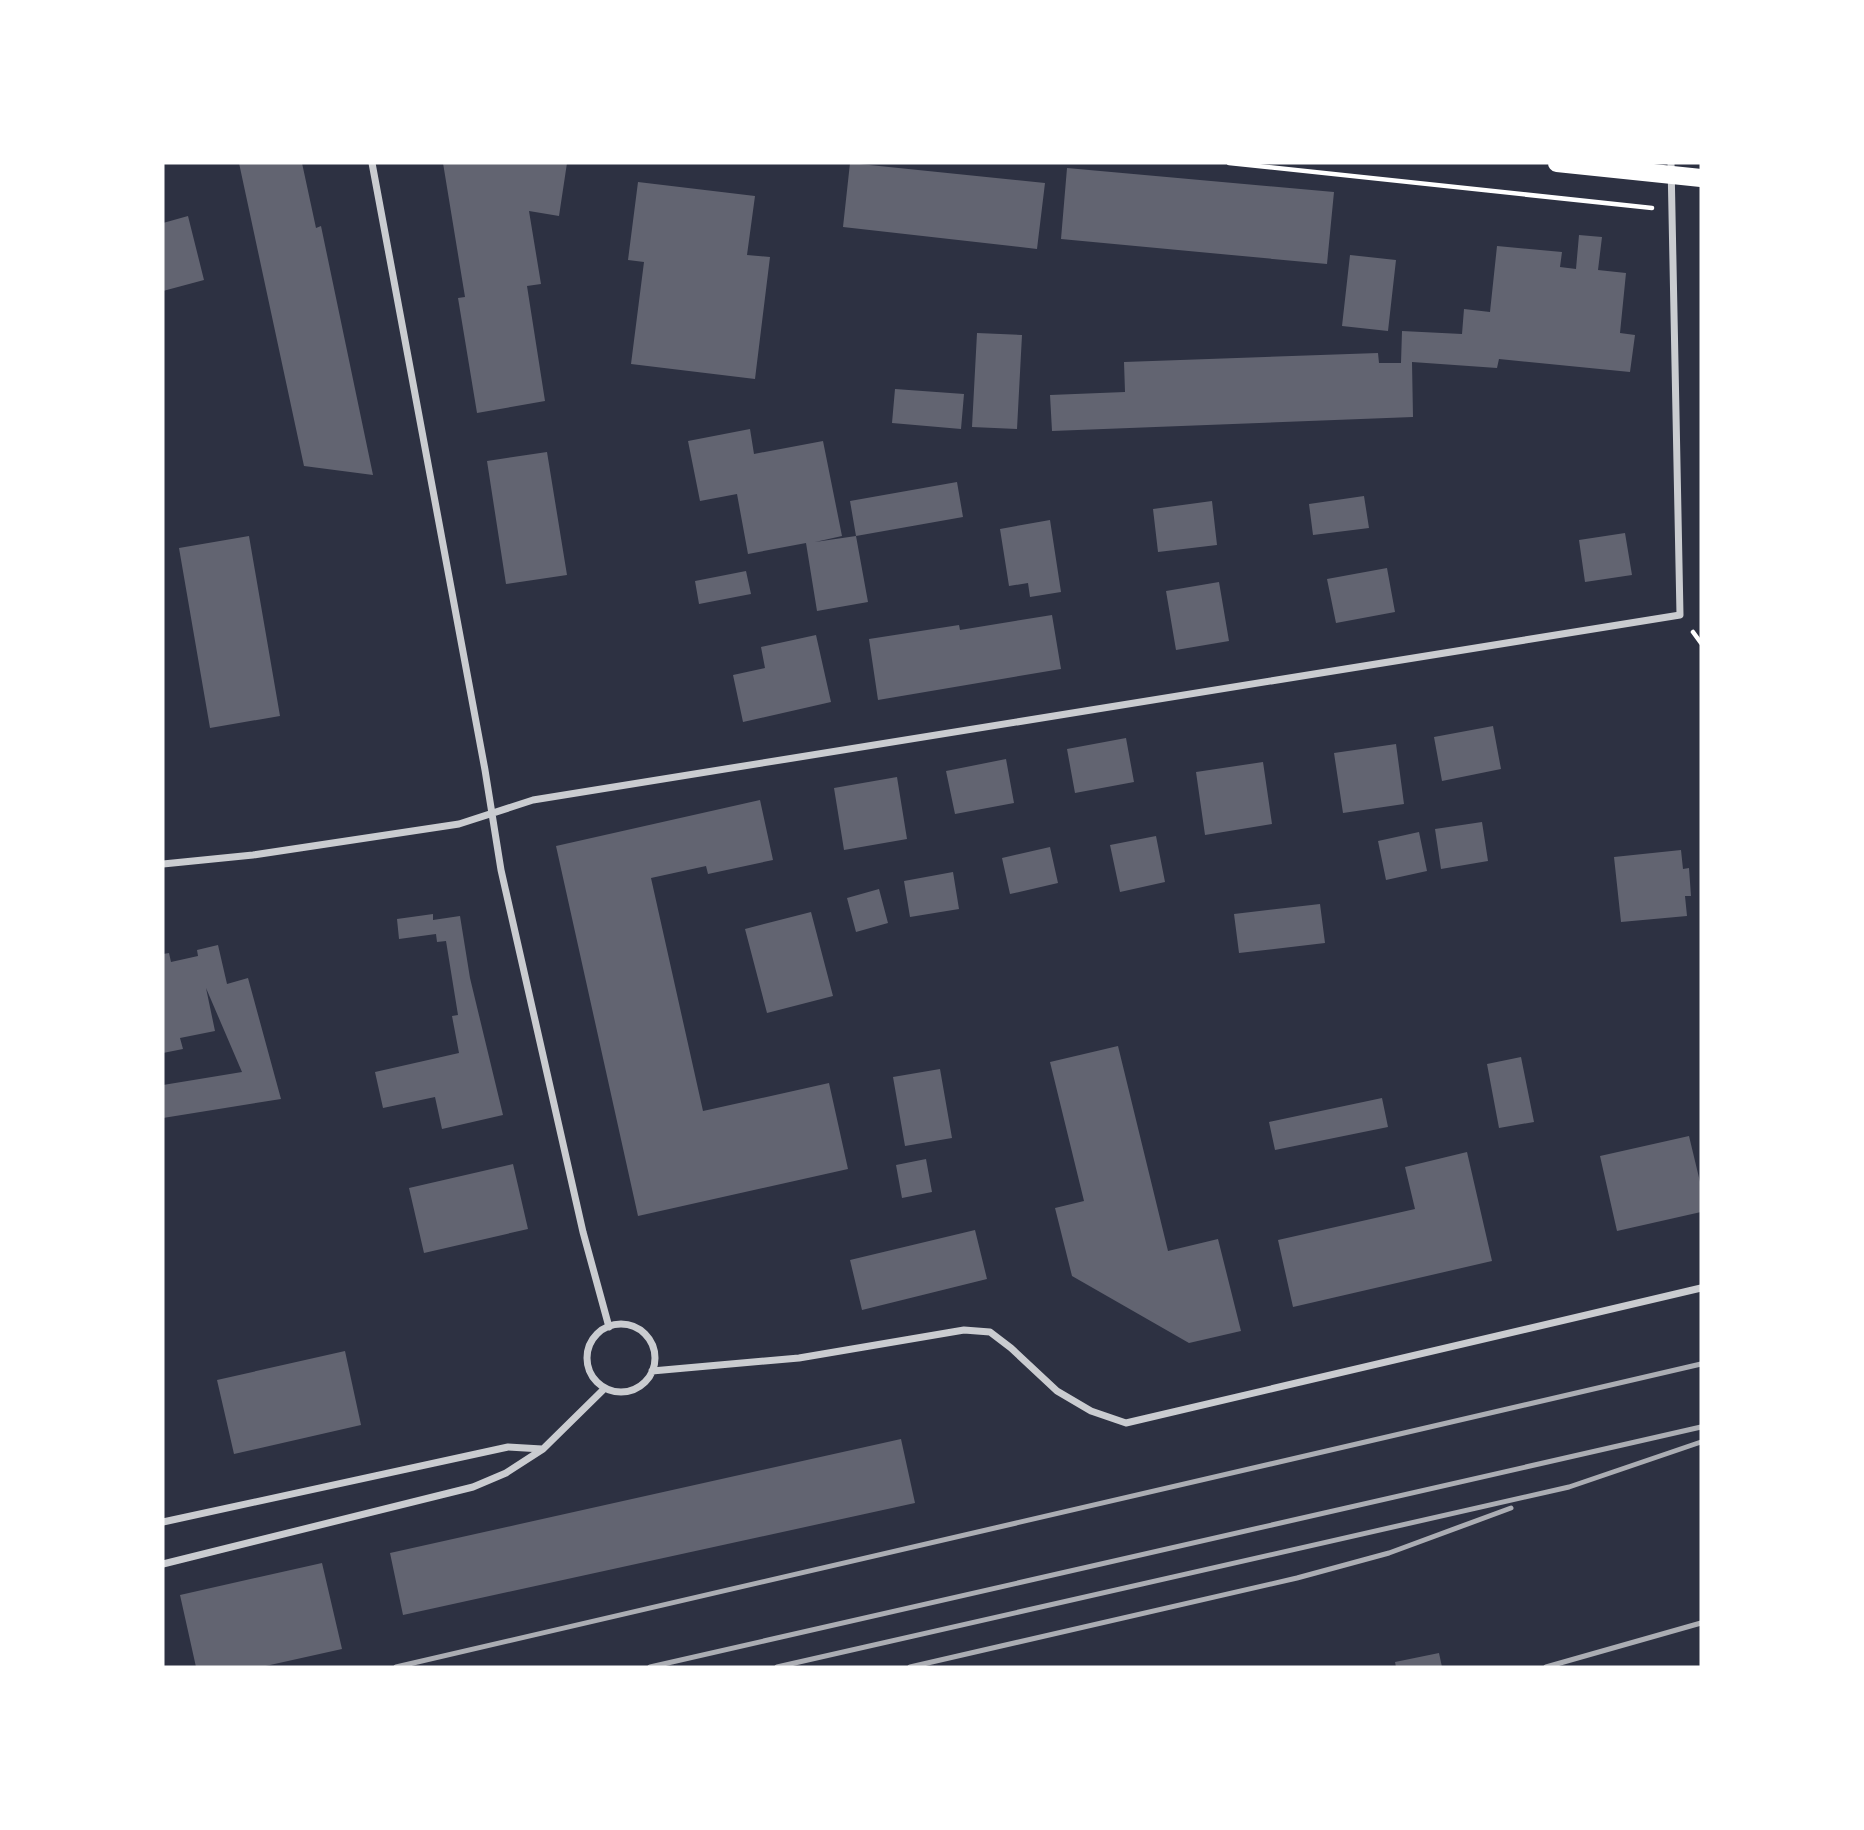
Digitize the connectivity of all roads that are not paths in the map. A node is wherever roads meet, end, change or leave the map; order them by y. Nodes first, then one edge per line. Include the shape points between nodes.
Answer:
1 (372, 163) edge
2 (1557, 163) edge
3 (1671, 169) edge
4 (1701, 178) edge
5 (492, 813) junction
6 (163, 864) edge
7 (1701, 1288) edge
8 (609, 1326) junction
9 (652, 1371) junction
10 (605, 1388) junction
11 (543, 1449) junction
12 (163, 1522) edge
13 (163, 1564) edge

1 - 5 street
2 - 3 main road
3 - 4 main road
3 - 5 street via 1680,615 533,800
5 - 6 street via 459,824
5 - 8 street via 580,1219
7 - 9 street via 1126,1423 1091,1411 1058,1391 990,1332 964,1330 799,1358
8 - 9 street via 631,1326 649,1339 654,1349
8 - 10 street via 592,1340 588,1351 590,1372
9 - 10 street via 638,1388 627,1392
10 - 11 street
11 - 12 street via 508,1447
11 - 13 street via 473,1487

